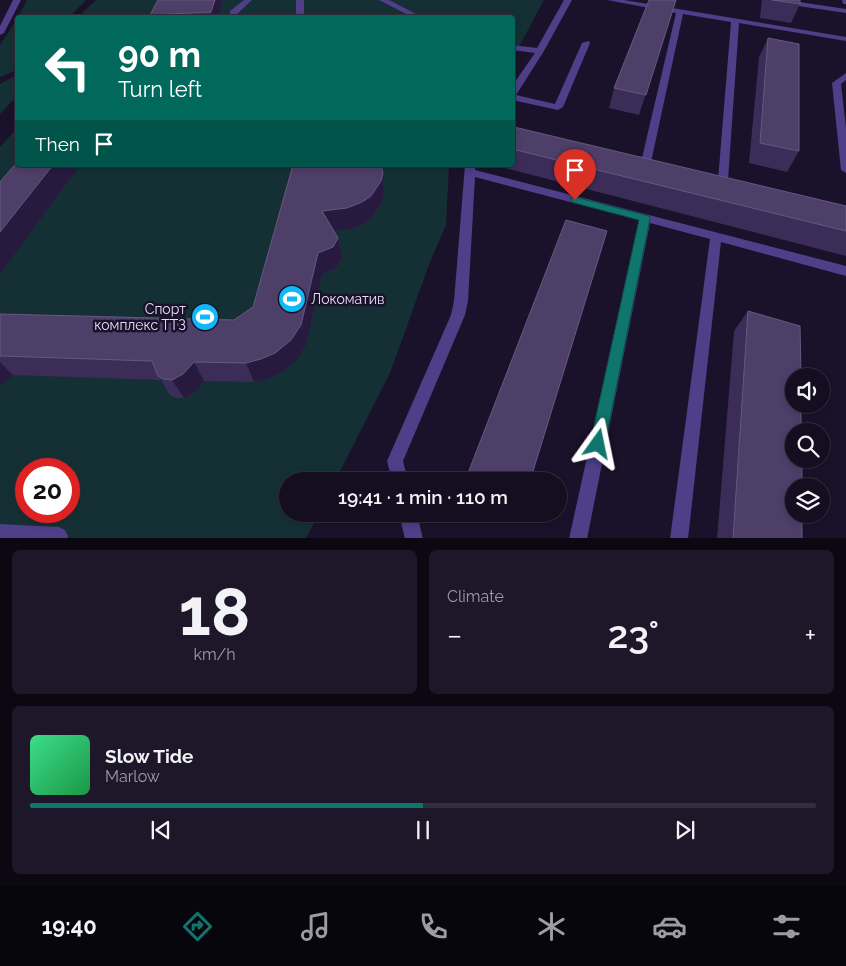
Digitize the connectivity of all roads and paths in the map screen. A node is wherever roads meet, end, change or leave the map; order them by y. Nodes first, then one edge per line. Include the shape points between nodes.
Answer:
1 (17, 0) edge
2 (248, 0) edge
3 (300, 0) edge
4 (383, 0) edge
5 (568, 0) edge
6 (611, 0) edge
7 (771, 0) edge
8 (846, 11) edge
9 (680, 12) junction
10 (233, 13) dead end
11 (300, 15) edge
12 (415, 15) edge
13 (735, 21) junction
14 (0, 33) edge
15 (846, 39) edge
16 (586, 43) dead end
17 (515, 47) edge
18 (540, 51) junction
19 (846, 76) edge
20 (515, 91) edge
21 (515, 97) edge
22 (646, 162) edge
23 (470, 169) edge
24 (846, 170) edge
25 (723, 180) edge
26 (645, 218) junction
27 (716, 237) junction
28 (846, 271) edge
29 (398, 472) edge
30 (410, 522) edge
31 (0, 533) edge
32 (59, 536) dead end
33 (414, 538) edge
34 (578, 538) edge
35 (679, 538) edge

1 - 14 street
2 - 10 street
3 - 11 street
4 - 12 street
5 - 18 street
6 - 9 street
7 - 8 street
9 - 13 street
9 - 22 street
13 - 15 street
13 - 25 street
16 - 21 street via 558,106
17 - 18 street
18 - 20 street
19 - 24 street via 836,83
23 - 26 street
23 - 29 street via 461,301 453,328 395,461
26 - 27 street
26 - 34 street
27 - 28 street
27 - 35 street
30 - 33 street
31 - 32 street

